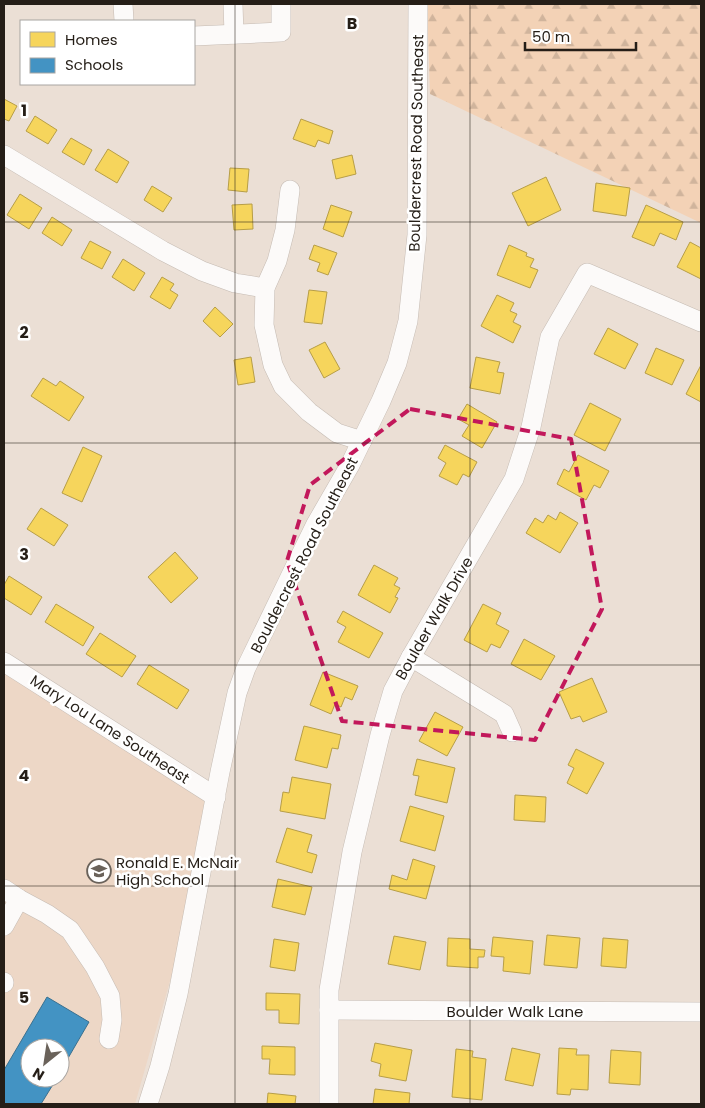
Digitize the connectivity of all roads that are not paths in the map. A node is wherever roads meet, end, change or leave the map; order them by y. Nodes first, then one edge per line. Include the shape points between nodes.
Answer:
1 (123, 4) edge
2 (233, 4) edge
3 (281, 4) edge
4 (418, 4) edge
5 (124, 20) edge
6 (234, 34) junction
7 (195, 36) edge
8 (4, 155) edge
9 (290, 190) dead end
10 (265, 288) junction
11 (701, 322) edge
12 (362, 441) junction
13 (411, 656) junction
14 (4, 662) edge
15 (512, 732) dead end
16 (216, 797) junction
17 (12, 894) edge
18 (4, 926) edge
19 (329, 1010) junction
20 (701, 1012) edge
21 (108, 1039) dead end
22 (148, 1104) edge
23 (329, 1104) edge

1 - 5 street
2 - 6 street
3 - 6 street via 281,32
4 - 12 street, Bouldercrest Road Southeast via 417,235 408,321 397,363
6 - 7 street
8 - 10 street via 202,271 235,283
9 - 10 street via 285,230 277,261
10 - 12 street via 264,325 272,365 283,386 309,412 338,433
11 - 13 street, Boulder Walk Drive via 587,273 550,337 531,426 514,479
12 - 16 street, Bouldercrest Road Southeast via 312,532 246,668 237,693
13 - 15 street via 504,714
13 - 19 street, Boulder Walk Drive via 392,691 352,852 329,990
14 - 16 street, Mary Lou Lane Southeast
16 - 22 street, Bouldercrest Road Southeast via 178,994
17 - 18 street
17 - 21 street via 70,930 95,967 110,996 112,1020
19 - 20 street, Boulder Walk Lane
19 - 23 street, Boulder Walk Drive

